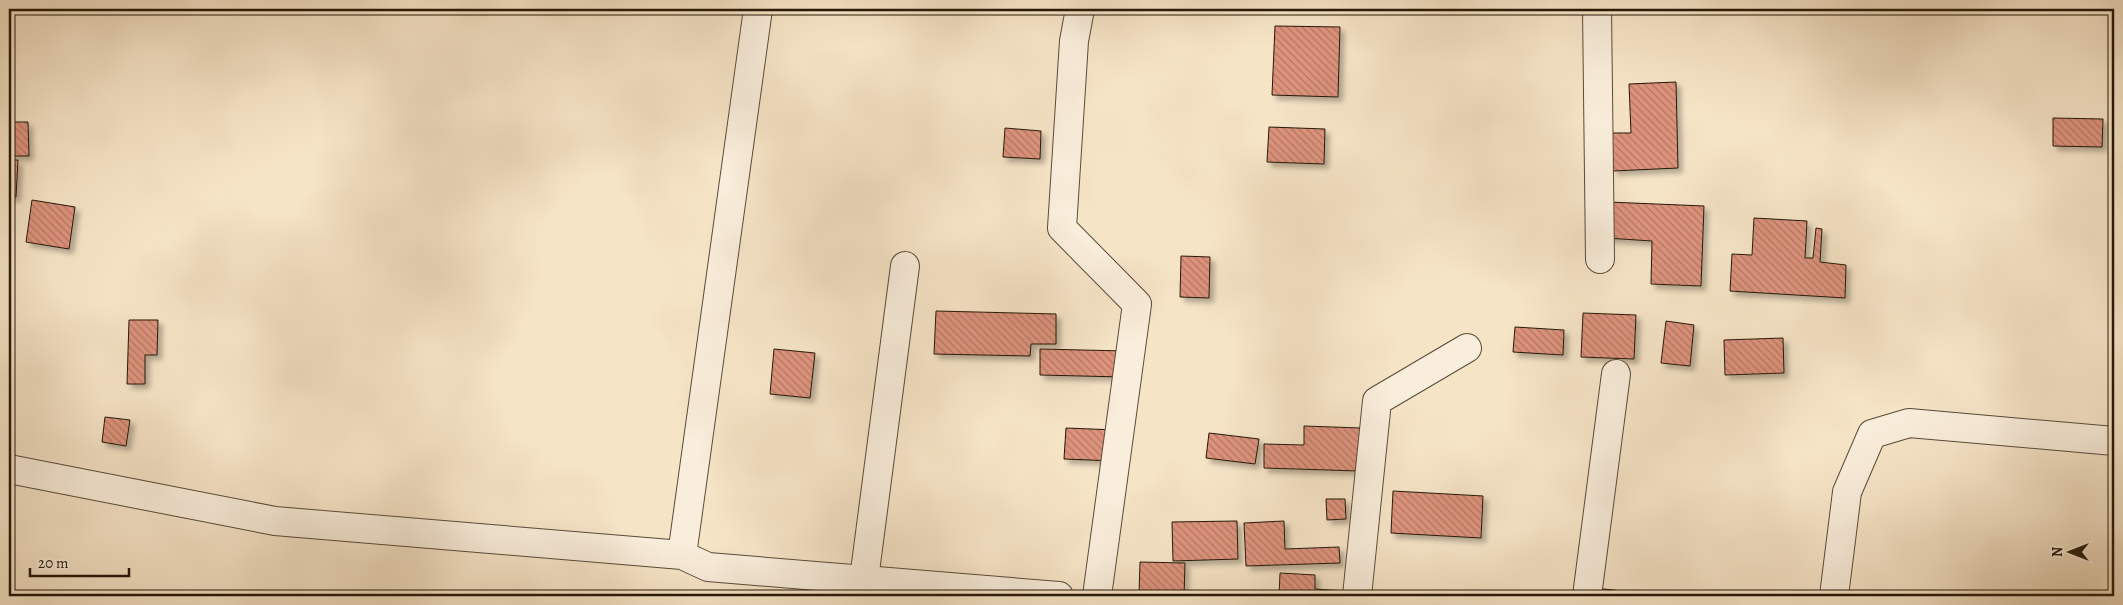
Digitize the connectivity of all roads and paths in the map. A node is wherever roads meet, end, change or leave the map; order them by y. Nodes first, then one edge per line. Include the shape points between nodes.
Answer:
1 (758, 9) edge
2 (1080, 9) edge
3 (1597, 9) edge
4 (1600, 259) dead end
5 (905, 266) dead end
6 (1467, 348) dead end
7 (1616, 374) dead end
8 (2114, 441) edge
9 (9, 469) edge
10 (682, 556) junction
11 (864, 579) junction
12 (1059, 596) edge
13 (1097, 596) edge
14 (1357, 596) edge
15 (1587, 596) edge
16 (1834, 596) edge

1 - 10 street
2 - 13 street via 1074,41 1062,228 1137,304
3 - 4 street
5 - 11 street
6 - 14 street via 1377,401
7 - 15 street
8 - 16 street via 1909,423 1872,434 1847,492
9 - 10 street via 275,521
10 - 11 street via 708,568
11 - 12 street

